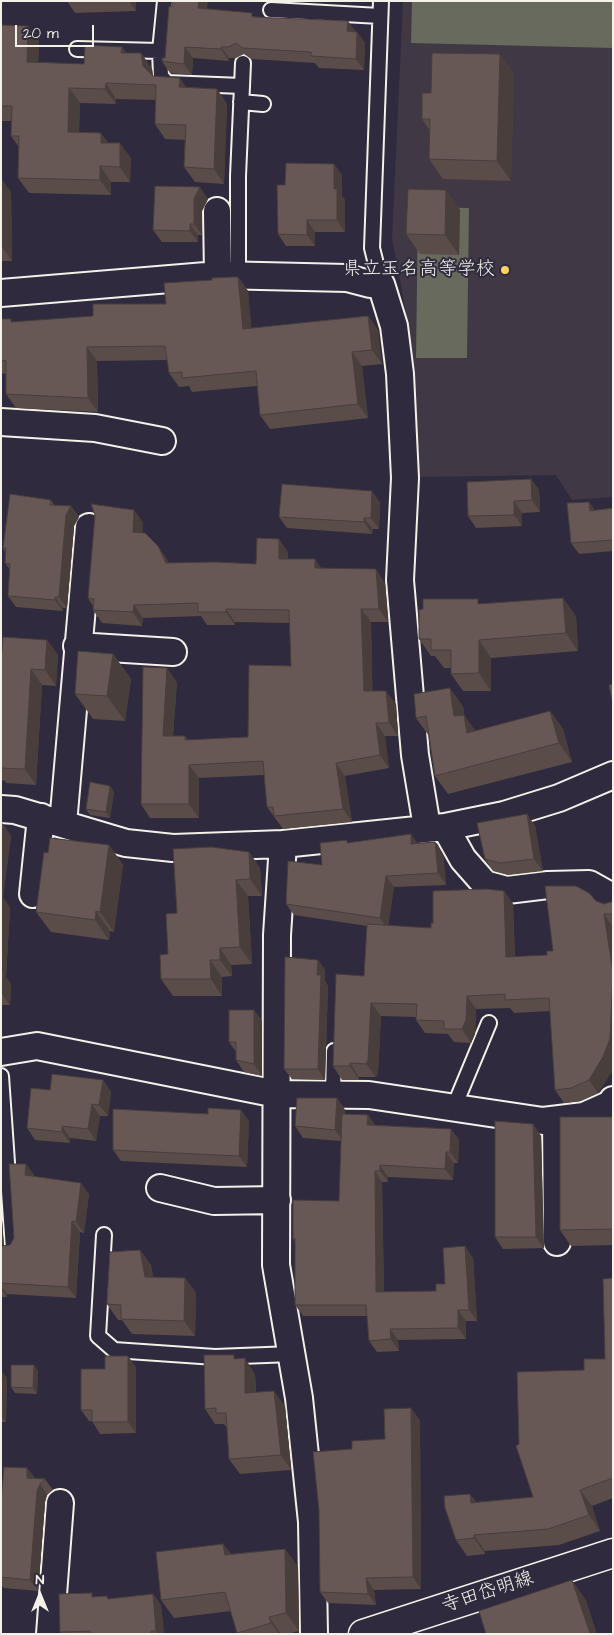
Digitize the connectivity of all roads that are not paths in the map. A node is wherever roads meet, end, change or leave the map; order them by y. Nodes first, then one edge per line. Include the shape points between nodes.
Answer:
1 (165, 1) edge
2 (381, 1) edge
3 (271, 10) dead end
4 (380, 16) junction
5 (76, 49) dead end
6 (160, 51) junction
7 (242, 63) dead end
8 (242, 86) junction
9 (241, 102) junction
10 (263, 104) dead end
11 (217, 211) dead end
12 (228, 275) junction
13 (381, 284) junction
14 (1, 293) edge
15 (1, 422) edge
16 (162, 440) dead end
17 (89, 527) dead end
18 (77, 646) junction
19 (173, 652) dead end
20 (613, 775) edge
21 (1, 809) edge
22 (52, 821) junction
23 (436, 827) junction
24 (283, 844) junction
25 (33, 894) dead end
26 (613, 902) edge
27 (489, 1024) dead end
28 (335, 1038) edge
29 (1, 1052) edge
30 (1, 1076) edge
31 (277, 1094) junction
32 (333, 1095) junction
33 (613, 1100) edge
34 (454, 1107) junction
35 (556, 1120) junction
36 (160, 1188) dead end
37 (277, 1200) junction
38 (104, 1235) dead end
39 (557, 1242) dead end
40 (13, 1248) edge
41 (292, 1354) junction
42 (60, 1503) dead end
43 (613, 1553) edge
44 (50, 1634) edge
45 (314, 1634) edge
46 (363, 1634) edge

1 - 6 lane
2 - 4 lane
3 - 4 lane
4 - 13 lane via 372,248
5 - 6 lane
6 - 8 lane via 161,76 167,83
7 - 8 lane
8 - 9 lane
9 - 10 lane
9 - 12 lane via 238,176
11 - 12 street
12 - 13 street via 347,278
12 - 14 street
13 - 23 street via 394,326 400,374 405,478 400,580 415,756
15 - 16 street via 94,428
17 - 18 street
18 - 19 street
18 - 22 street
20 - 23 street via 559,798 504,815
21 - 22 street
22 - 24 street via 126,843 173,848
22 - 25 street
23 - 24 street
23 - 26 street via 485,884 507,890 589,884 609,895
24 - 31 street via 277,935
27 - 34 lane
28 - 32 lane
29 - 31 street via 37,1046
30 - 40 lane
31 - 32 street
31 - 37 street
32 - 34 street via 369,1095
33 - 35 street via 611,1104 584,1116
34 - 35 street via 543,1121
35 - 39 street
36 - 37 street via 214,1201
37 - 41 street via 276,1265
38 - 41 lane via 98,1336 114,1350 215,1357
41 - 45 street via 312,1522
42 - 44 street
43 - 46 main road, 寺田岱明線

